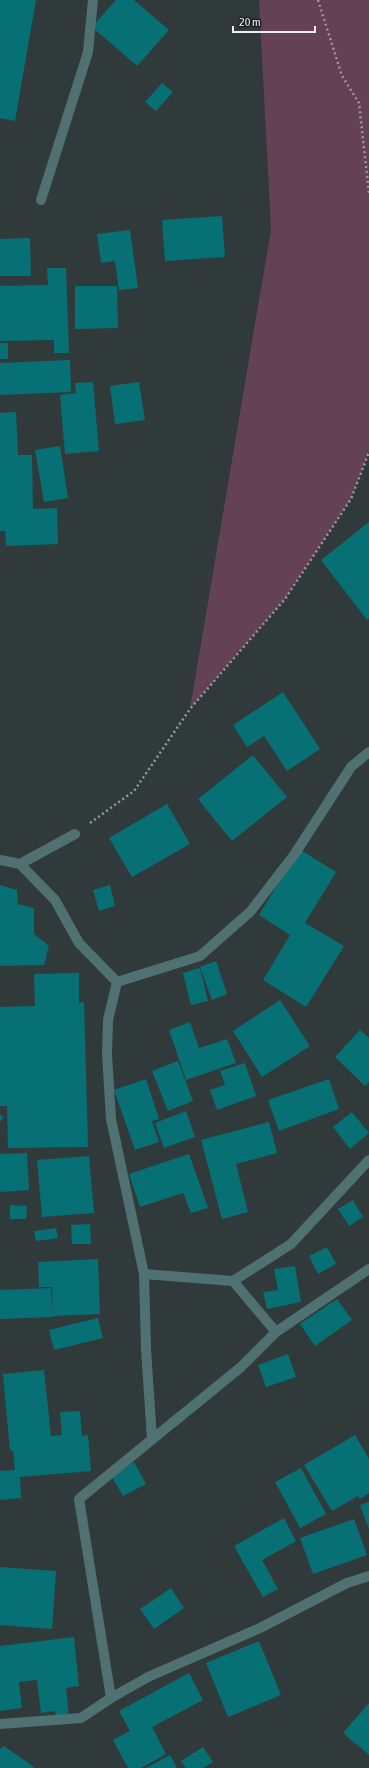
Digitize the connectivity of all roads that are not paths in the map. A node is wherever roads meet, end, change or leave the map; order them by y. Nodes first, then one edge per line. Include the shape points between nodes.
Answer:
1 (93, 0) edge
2 (41, 200) dead end
3 (369, 752) edge
4 (75, 834) road end
5 (0, 860) edge
6 (20, 864) junction
7 (117, 982) junction
8 (369, 1160) edge
9 (369, 1269) edge
10 (144, 1274) junction
11 (233, 1281) junction
12 (276, 1332) junction
13 (152, 1439) junction
14 (369, 1576) edge
15 (111, 1698) junction
16 (0, 1724) edge

1 - 2 street via 88,52
3 - 7 street via 351,767 294,855 250,912 200,956
4 - 6 street
5 - 6 street
6 - 7 street via 55,900 79,943
7 - 10 street via 108,1020 111,1119
8 - 11 street via 291,1244
9 - 12 street
10 - 11 street
10 - 13 street
11 - 12 street
12 - 13 street via 241,1367
13 - 15 street via 79,1499
14 - 15 street via 148,1677
15 - 16 street via 80,1718

